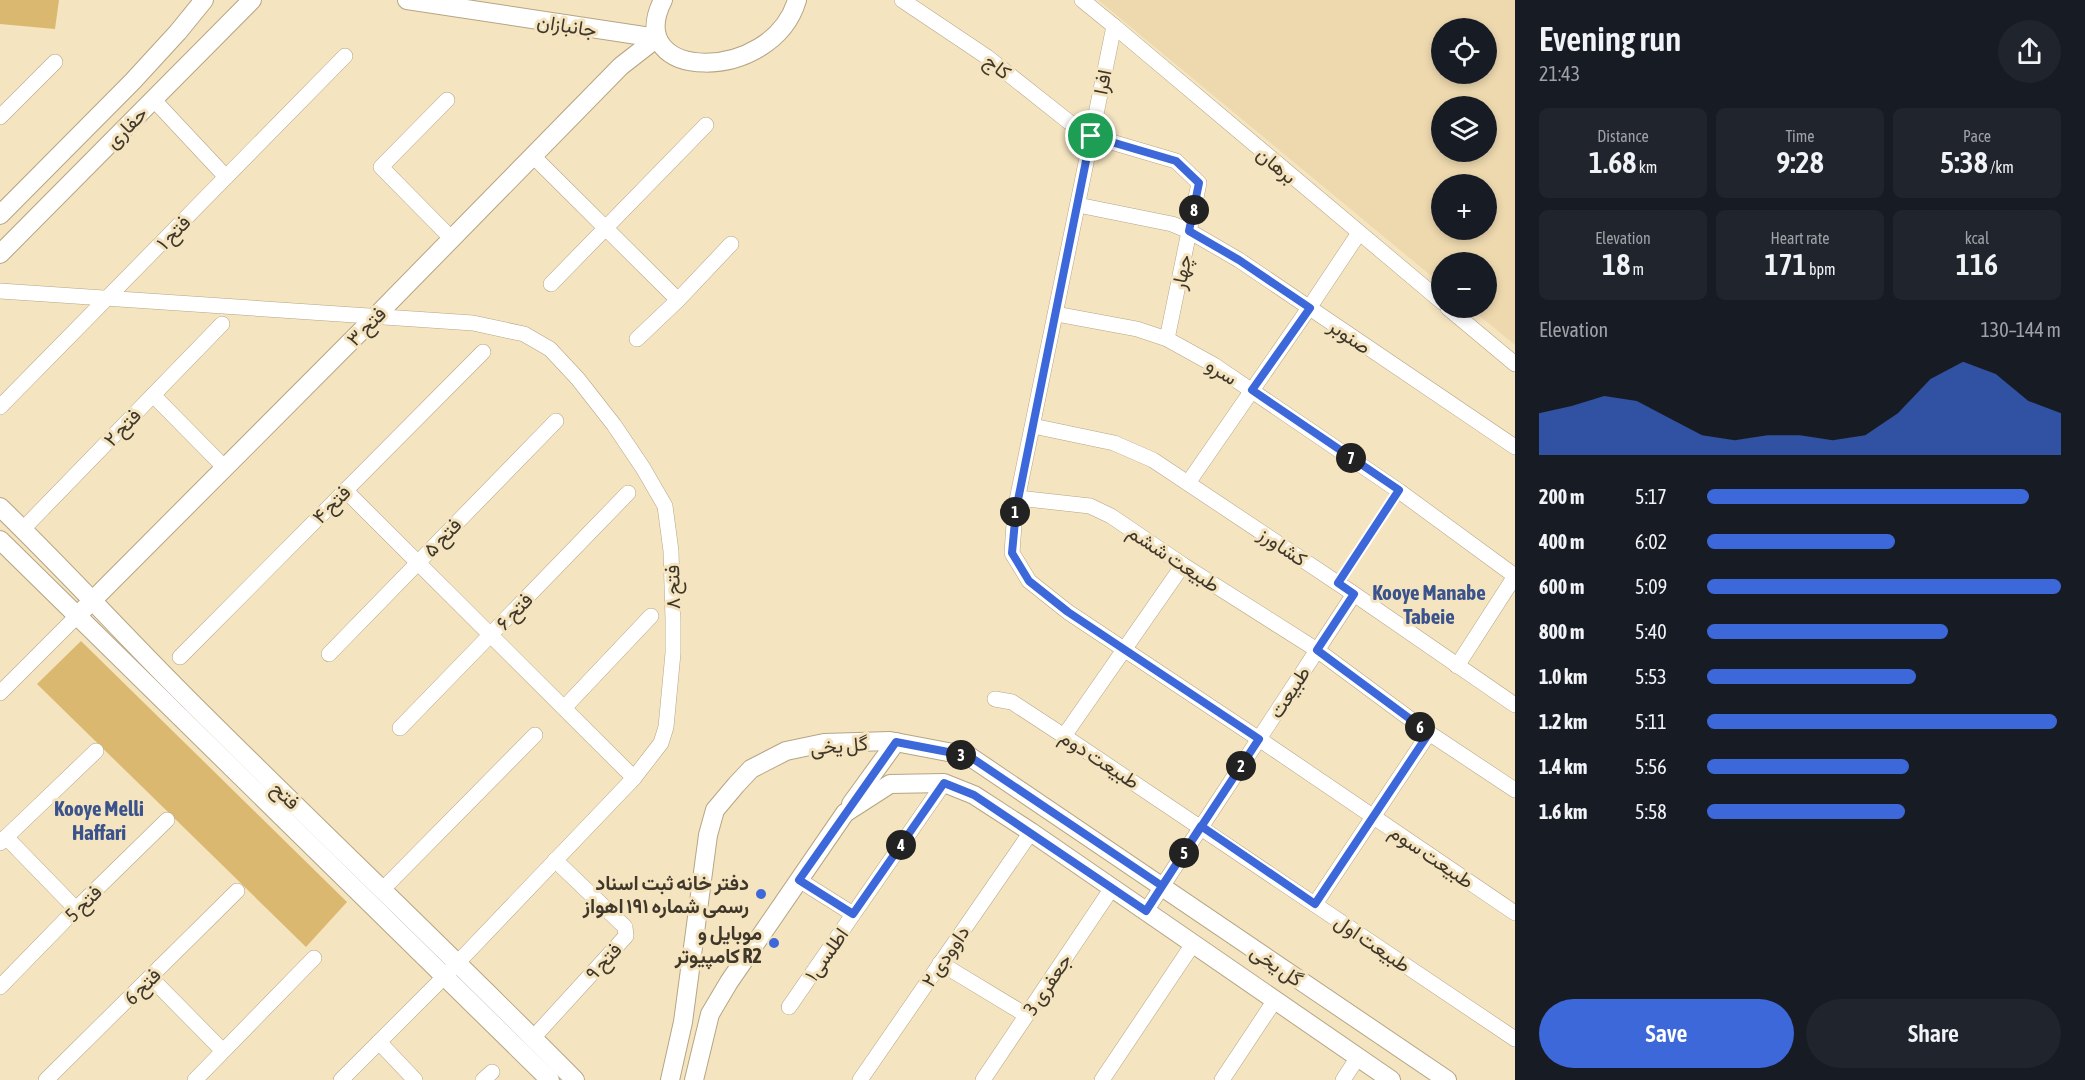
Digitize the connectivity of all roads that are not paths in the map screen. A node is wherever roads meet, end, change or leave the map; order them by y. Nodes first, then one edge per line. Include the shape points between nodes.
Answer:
1 (204, 0) edge
2 (252, 0) edge
3 (406, 0) edge
4 (663, 0) edge
5 (797, 0) edge
6 (902, 0) edge
7 (1082, 0) edge
8 (1113, 26) junction
9 (657, 39) junction
10 (345, 56) dead end
11 (55, 62) dead end
12 (153, 99) junction
13 (447, 100) dead end
14 (0, 117) edge
15 (706, 125) dead end
16 (1091, 136) junction
17 (531, 155) junction
18 (226, 177) junction
19 (1078, 204) junction
20 (0, 215) edge
21 (605, 228) junction
22 (1189, 231) junction
23 (1359, 233) junction
24 (451, 238) junction
25 (731, 243) dead end
26 (0, 254) edge
27 (551, 284) dead end
28 (0, 291) edge
29 (1431, 293) edge
30 (108, 298) junction
31 (678, 300) junction
32 (1310, 308) junction
33 (1056, 314) junction
34 (376, 316) junction
35 (1460, 318) edge
36 (222, 324) dead end
37 (637, 339) dead end
38 (1167, 339) junction
39 (483, 352) dead end
40 (1515, 364) edge
41 (1252, 390) junction
42 (153, 395) junction
43 (0, 407) edge
44 (556, 421) dead end
45 (1033, 426) junction
46 (1515, 447) edge
47 (225, 468) junction
48 (1188, 483) junction
49 (345, 490) junction
50 (1399, 490) junction
51 (628, 494) dead end
52 (1018, 498) junction
53 (0, 507) edge
54 (22, 529) junction
55 (0, 540) edge
56 (418, 562) junction
57 (1183, 565) junction
58 (1515, 576) edge
59 (1338, 583) junction
60 (1354, 594) junction
61 (94, 601) junction
62 (77, 616) junction
63 (651, 616) dead end
64 (490, 635) junction
65 (1125, 649) junction
66 (1317, 650) junction
67 (329, 654) dead end
68 (180, 657) dead end
69 (1457, 666) junction
70 (0, 693) edge
71 (995, 699) dead end
72 (1515, 705) edge
73 (564, 708) junction
74 (400, 728) dead end
75 (1429, 733) junction
76 (535, 735) dead end
77 (1064, 736) junction
78 (1259, 739) junction
79 (896, 742) junction
80 (96, 751) dead end
81 (634, 778) junction
82 (944, 783) junction
83 (1515, 790) edge
84 (845, 813) junction
85 (1374, 817) junction
86 (167, 820) dead end
87 (1201, 826) junction
88 (1031, 832) junction
89 (3, 840) edge
90 (555, 860) junction
91 (799, 880) junction
92 (1162, 886) junction
93 (1112, 888) junction
94 (383, 889) junction
95 (237, 891) dead end
96 (1315, 904) junction
97 (76, 909) junction
98 (1146, 911) junction
99 (1515, 913) edge
100 (853, 914) junction
101 (1193, 944) junction
102 (314, 958) dead end
103 (458, 962) junction
104 (940, 963) junction
105 (444, 977) junction
106 (151, 978) junction
107 (0, 987) edge
108 (1275, 1000) junction
109 (789, 1007) dead end
110 (1026, 1016) junction
111 (533, 1038) junction
112 (1515, 1040) edge
113 (379, 1042) junction
114 (223, 1051) junction
115 (1408, 1053) junction
116 (1359, 1057) junction
117 (46, 1080) edge
118 (195, 1080) edge
119 (341, 1080) edge
120 (415, 1080) edge
121 (549, 1080) edge
122 (575, 1080) edge
123 (670, 1080) edge
124 (694, 1080) edge
125 (860, 1080) edge
126 (983, 1080) edge
127 (1102, 1080) edge
128 (1222, 1080) edge
129 (1343, 1080) edge
130 (1391, 1080) edge
131 (1447, 1080) edge

1 - 20 street, حفاری via 133,81
2 - 12 street, حفاری
3 - 9 street, جانبازان
4 - 9 street via 655,24
5 - 9 street via 784,26 769,42 748,55 724,62 695,63 672,56
6 - 16 street, کاج via 987,57
7 - 8 street
8 - 16 street, افرا
8 - 23 street, برهان
9 - 17 street, فتح ۳ via 621,66
10 - 18 street, فتح ۱
11 - 14 street
12 - 18 street
12 - 26 street, حفاری
13 - 24 street via 381,167
15 - 21 street
16 - 19 street, افرا
16 - 22 street, چهار via 1176,161 1199,183
17 - 21 street
17 - 24 street, فتح ۳
18 - 30 street, فتح ۱
19 - 22 street, صنوبر
19 - 33 street, افرا
21 - 27 street
21 - 31 street
22 - 32 street, صنوبر
22 - 38 street, چهار
23 - 29 street, برهان
23 - 32 street
24 - 34 street, فتح ۳
25 - 31 street
28 - 30 street, فتح ۸
30 - 34 street, فتح ۸
30 - 43 street, فتح ۱
31 - 37 street
32 - 41 street
32 - 46 street, صنوبر
33 - 38 street, سرو via 1137,329
33 - 45 street, افرا
34 - 47 street, فتح ۳
34 - 81 street, فتح ۸ via 473,323 524,334 550,349 578,379 643,468 664,506 672,551 673,653 666,727 661,743
35 - 40 street
36 - 42 street, فتح ۲
38 - 41 street, سرو
39 - 49 street, فتح ۴
41 - 48 street
41 - 50 street, سرو
42 - 47 street
42 - 54 street, فتح ۲
44 - 56 street, فتح ۵
45 - 48 street, کشاورز via 1114,442 1153,460
45 - 52 street, افرا
47 - 61 street, فتح ۳
48 - 59 street, کشاورز
49 - 56 street
49 - 68 street, فتح ۴
50 - 58 street, سرو
50 - 59 lane
51 - 64 street, فتح ۶
52 - 57 street, طبیعت ششم via 1090,507 1111,516
52 - 65 street, افرا via 1012,553 1029,581
53 - 54 street, فتح
54 - 61 street, فتح
55 - 62 street, فتح
56 - 64 street
56 - 67 street, فتح ۵
57 - 65 street
57 - 66 street, طبیعت ششم
58 - 69 street
59 - 60 street, کشاورز
60 - 66 street, طبیعت
60 - 69 street, کشاورز
61 - 62 street, فتح ۳
61 - 94 street, فتح via 187,698
62 - 70 street
62 - 105 street, فتح
63 - 73 street
64 - 73 street
64 - 74 street, فتح ۶
65 - 77 street
65 - 78 street, طبیعت سوم
66 - 75 street, طبیعت ششم
66 - 78 street, طبیعت
69 - 72 street, کشاورز
71 - 77 street, طبیعت دوم via 1012,702
73 - 81 street
75 - 83 street, طبیعت ششم
75 - 85 street
76 - 94 street
77 - 87 street, طبیعت دوم
78 - 85 street, طبیعت سوم
78 - 87 street, طبیعت
79 - 84 street
79 - 92 street, گل یخی via 969,756
79 - 123 street, گل یخی via 824,744 786,751 751,769 715,810 708,835 683,1022
80 - 89 street
81 - 90 street, فتح ۸
82 - 84 street, گل یخی via 891,784
82 - 88 street, گل یخی via 974,795
82 - 100 street, اطلسی۱
84 - 91 street, گل یخی
85 - 96 street
85 - 99 street, طبیعت سوم
86 - 97 street, فتح 5
87 - 92 street, طبیعت
87 - 96 street, طبیعت اول
88 - 93 street, گل یخی
88 - 104 street, داوودی ۲
89 - 97 street
90 - 103 street, فتح ۸
90 - 111 street, فتح ۹ via 627,932
91 - 100 street
91 - 124 street, گل یخی via 710,1014
92 - 98 street, طبیعت
92 - 115 street, گل یخی
93 - 98 street, گل یخی
93 - 110 street, 3 جعفری
94 - 103 street, فتح
95 - 106 street, فتح 6
96 - 112 street, طبیعت اول
97 - 107 street, فتح 5
98 - 101 street, گل یخی
100 - 109 street, اطلسی۱
101 - 108 street, گل یخی
101 - 127 street
102 - 114 street
103 - 105 street, فتح ۸
103 - 111 street, فتح
104 - 110 street
104 - 125 street, داوودی ۲
105 - 113 street, فتح ۸
105 - 121 street, فتح
106 - 114 street
106 - 117 street, فتح 6
108 - 116 street, گل یخی
108 - 128 street
110 - 126 street, 3 جعفری
111 - 122 street, فتح
113 - 119 street, فتح ۸
113 - 120 street
114 - 118 street
115 - 130 street
115 - 131 street, گل یخی
116 - 129 street
116 - 130 street, گل یخی

